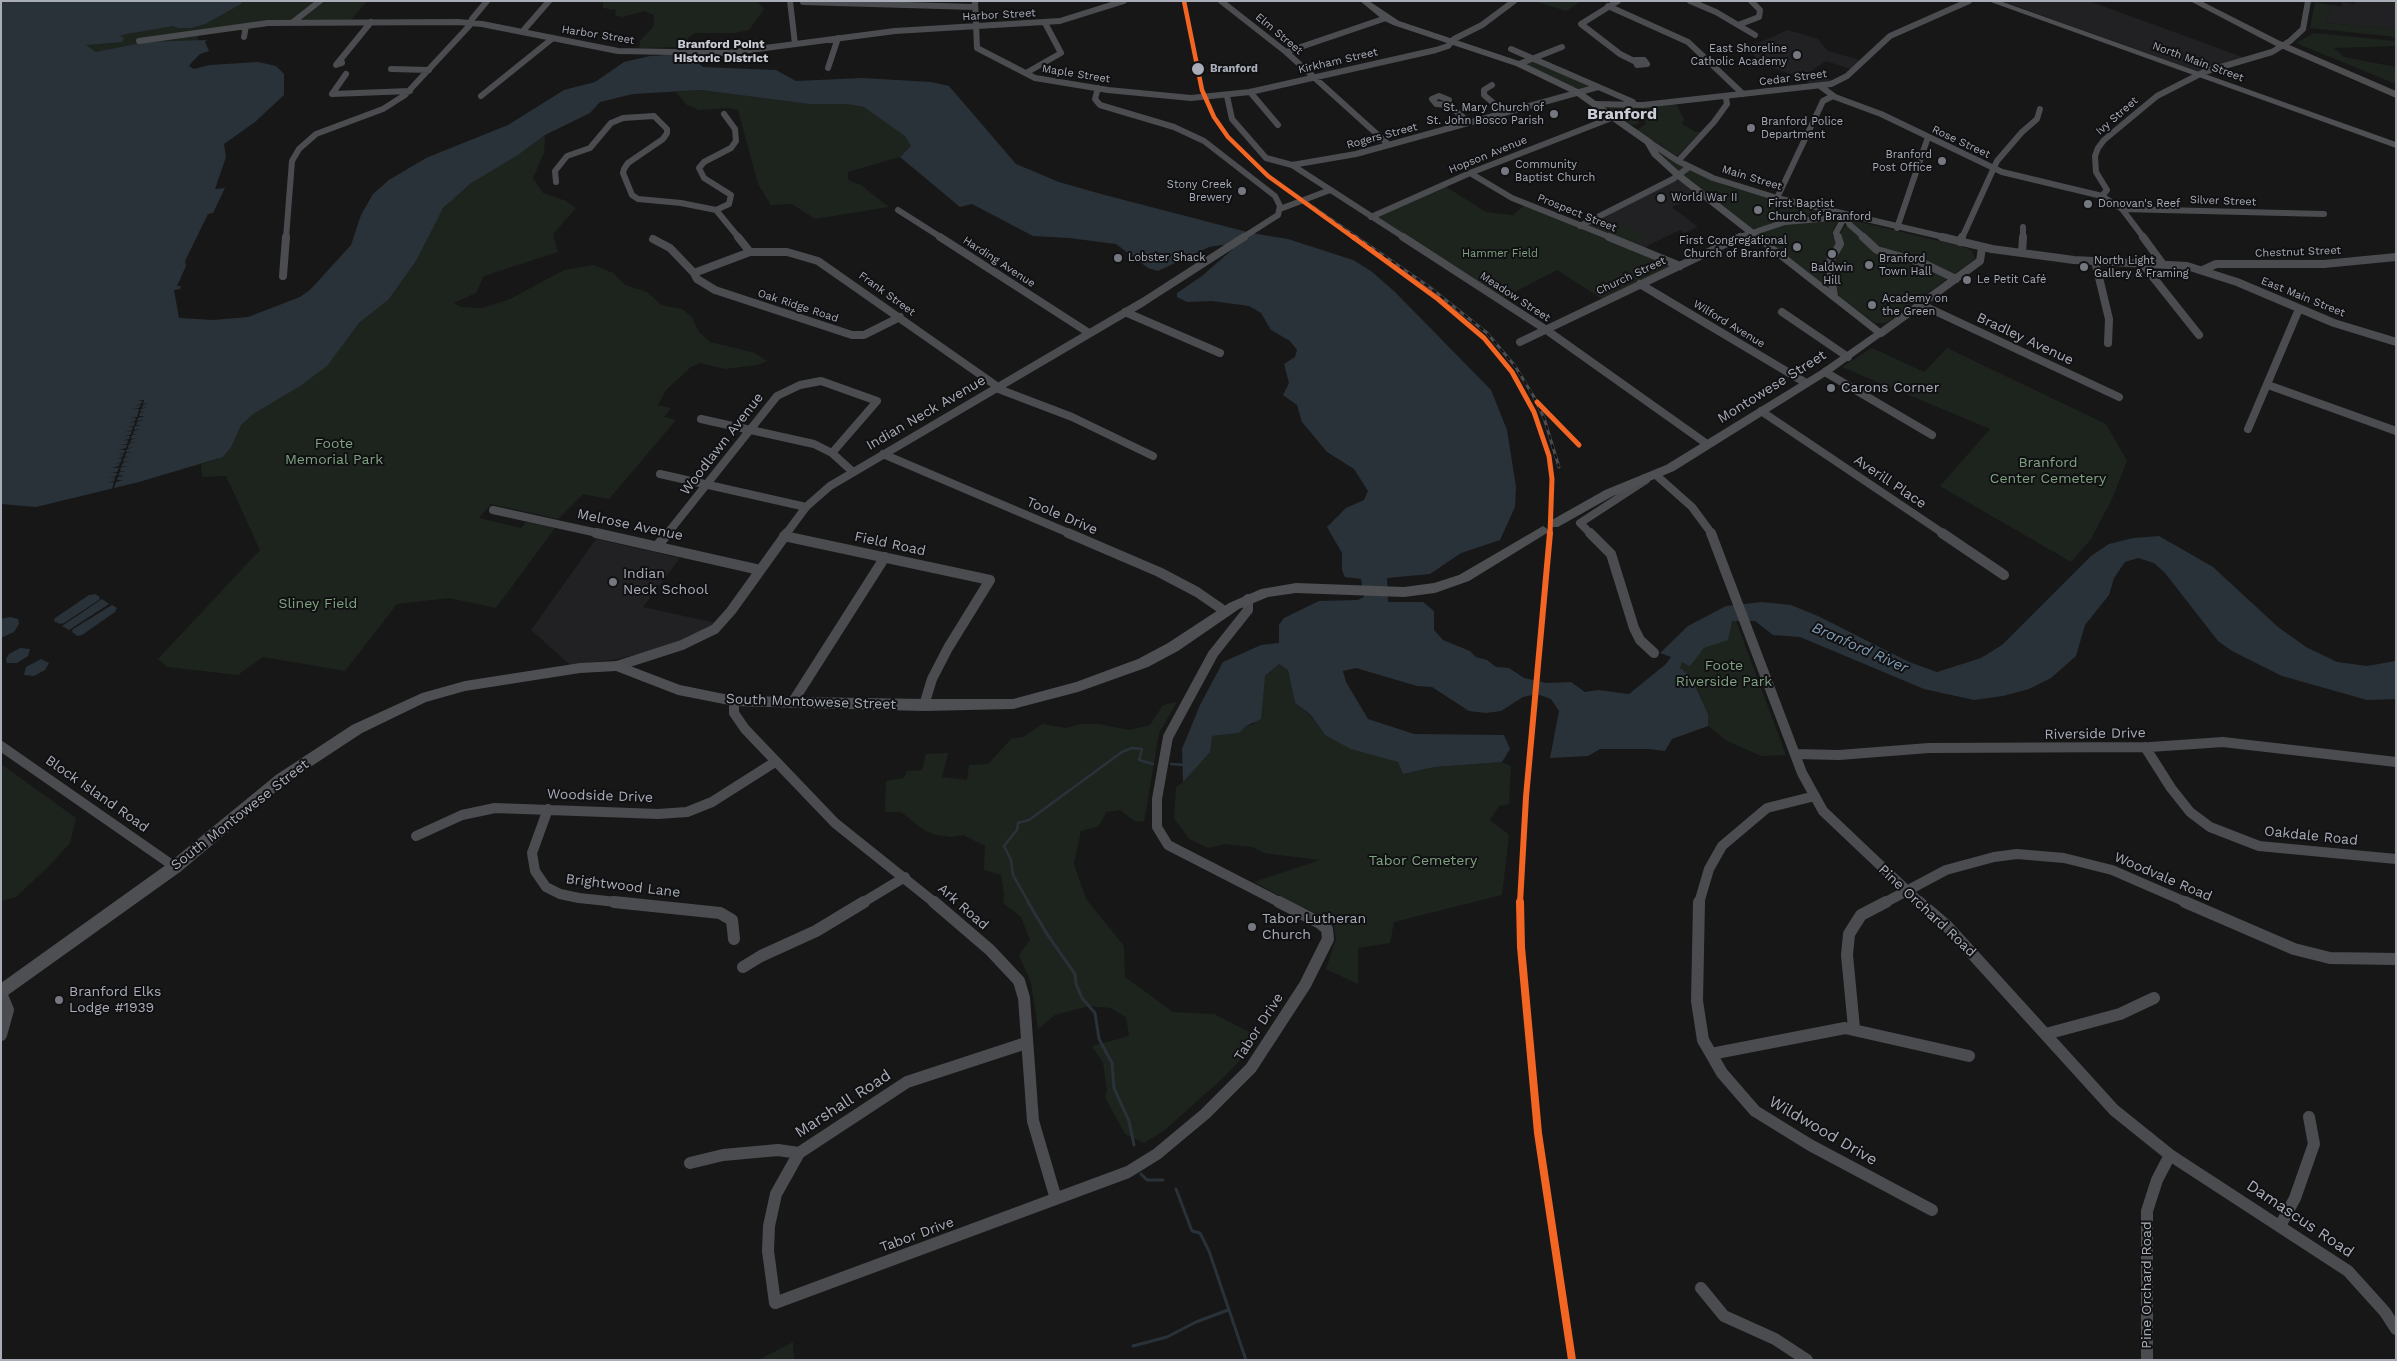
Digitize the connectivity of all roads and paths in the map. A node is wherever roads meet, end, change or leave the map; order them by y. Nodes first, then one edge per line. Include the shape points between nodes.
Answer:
1 (320, 1) edge
2 (487, 1) edge
3 (549, 1) edge
4 (1124, 1) edge
5 (1221, 1) edge
6 (1364, 1) edge
7 (1514, 1) edge
8 (1618, 1) edge
9 (1690, 1) edge
10 (1750, 1) edge
11 (1969, 1) edge
12 (1992, 1) edge
13 (2190, 1) edge
14 (2194, 1) edge
15 (2206, 1) edge
16 (2214, 1) edge
17 (2308, 1) edge
18 (790, 2) edge
19 (804, 2) edge
20 (975, 4) edge
21 (1608, 6) junction
22 (1386, 18) junction
23 (2228, 20) junction
24 (293, 22) junction
25 (371, 22) junction
26 (471, 22) junction
27 (1045, 23) junction
28 (1738, 25) junction
29 (246, 26) junction
30 (974, 27) junction
31 (522, 32) junction
32 (1755, 36) dead end
33 (244, 37) dead end
34 (553, 38) junction
35 (838, 38) junction
36 (139, 41) dead end
37 (1452, 42) junction
38 (2283, 43) junction
39 (795, 44) junction
40 (1562, 47) dead end
41 (1510, 49) dead end
42 (1286, 52) junction
43 (1533, 58) junction
44 (341, 59) dead end
45 (1634, 61) dead end
46 (1519, 64) junction
47 (828, 68) dead end
48 (391, 69) dead end
49 (429, 70) junction
50 (346, 74) dead end
51 (1026, 74) junction
52 (2199, 75) junction
53 (1313, 78) junction
54 (1492, 85) dead end
55 (1820, 86) junction
56 (1598, 87) junction
57 (1098, 88) junction
58 (2396, 89) edge
59 (410, 91) junction
60 (1250, 92) junction
61 (1577, 92) junction
62 (1743, 94) junction
63 (2396, 95) edge
64 (481, 96) dead end
65 (1227, 96) junction
66 (1833, 96) junction
67 (1726, 98) junction
68 (1596, 104) junction
69 (1636, 105) junction
70 (1448, 106) dead end
71 (2040, 110) dead end
72 (1504, 112) junction
73 (724, 114) dead end
74 (1614, 117) junction
75 (1468, 122) junction
76 (1278, 125) dead end
77 (1928, 137) junction
78 (1649, 142) junction
79 (1389, 145) junction
80 (2396, 145) edge
81 (1678, 161) junction
82 (1292, 166) junction
83 (1689, 167) junction
84 (1993, 168) junction
85 (1470, 173) junction
86 (1678, 174) junction
87 (556, 182) dead end
88 (1330, 190) junction
89 (2102, 196) junction
90 (1777, 198) junction
91 (1280, 209) junction
92 (2122, 209) junction
93 (716, 210) junction
94 (898, 210) dead end
95 (2324, 214) dead end
96 (1845, 216) junction
97 (1371, 217) junction
98 (1580, 226) junction
99 (2023, 226) dead end
100 (1897, 228) junction
101 (1751, 232) junction
102 (654, 238) dead end
103 (1960, 242) junction
104 (1982, 247) junction
105 (750, 252) junction
106 (2022, 253) junction
107 (2396, 257) edge
108 (2095, 261) junction
109 (2141, 262) junction
110 (2162, 263) junction
111 (1680, 266) junction
112 (2203, 270) junction
113 (694, 272) junction
114 (283, 276) dead end
115 (1956, 279) junction
116 (1640, 284) junction
117 (1834, 296) junction
118 (1920, 304) junction
119 (2299, 309) junction
120 (1125, 312) junction
121 (1782, 312) dead end
122 (900, 317) junction
123 (1545, 329) junction
124 (1089, 333) junction
125 (1881, 333) junction
126 (2199, 335) dead end
127 (1520, 342) dead end
128 (2396, 342) edge
129 (2108, 343) dead end
130 (1220, 354) dead end
131 (1848, 357) junction
132 (1825, 372) junction
133 (1806, 383) junction
134 (2268, 385) junction
135 (997, 387) junction
136 (2119, 398) dead end
137 (1760, 411) junction
138 (701, 420) dead end
139 (2248, 429) dead end
140 (752, 430) junction
141 (2396, 431) edge
142 (1932, 435) dead end
143 (1707, 444) junction
144 (832, 453) junction
145 (883, 454) junction
146 (1153, 456) dead end
147 (853, 472) junction
148 (660, 474) dead end
149 (1651, 478) junction
150 (710, 484) junction
151 (806, 507) junction
152 (494, 510) dead end
153 (1549, 527) joint
154 (784, 536) junction
155 (658, 545) junction
156 (884, 557) junction
157 (760, 570) junction
158 (2004, 575) dead end
159 (1362, 590) joint
160 (1248, 599) junction
161 (1226, 612) junction
162 (1654, 653) dead end
163 (617, 666) junction
164 (734, 701) junction
165 (792, 703) junction
166 (924, 705) junction
167 (1, 746) edge
168 (2145, 747) junction
169 (1795, 754) junction
170 (775, 762) junction
171 (2396, 762) edge
172 (1815, 796) junction
173 (548, 809) junction
174 (416, 836) dead end
175 (2396, 859) edge
176 (175, 867) junction
177 (905, 877) junction
178 (1906, 891) junction
179 (734, 939) dead end
180 (2396, 959) edge
181 (743, 968) dead end
182 (1, 993) edge
183 (2154, 998) dead end
184 (1854, 1028) junction
185 (2046, 1034) junction
186 (1, 1035) edge
187 (1026, 1043) junction
188 (1711, 1054) junction
189 (1969, 1056) dead end
190 (2309, 1117) dead end
191 (799, 1153) junction
192 (2170, 1155) junction
193 (690, 1163) dead end
194 (1056, 1199) junction
195 (1932, 1210) dead end
196 (2280, 1226) junction
197 (1701, 1288) dead end
198 (775, 1303) joint
199 (2396, 1329) edge
200 (1807, 1360) edge
201 (2147, 1360) edge

1 - 24 street
2 - 26 street
3 - 31 street
4 - 27 street, Harbor Street via 1073,19
5 - 42 street, Elm Street
6 - 22 main road, Main Street
7 - 37 street, Kirkham Street via 1499,15
8 - 21 street
9 - 28 street
10 - 28 street via 1760,10 1760,17
11 - 55 street, Cedar Street via 1890,36 1843,78
12 - 52 main road, North Main Street
13 - 23 highway
14 - 23 highway
15 - 38 highway
16 - 38 highway
17 - 52 street via 2303,28 2290,41 2272,52
18 - 19 street
18 - 39 street
19 - 20 street
20 - 30 street, Maple Street
21 - 45 street via 1581,24
21 - 62 street via 1688,42
22 - 37 main road, Main Street
22 - 42 street
23 - 38 highway
24 - 25 street, Harbor Street
24 - 29 street, Harbor Street
25 - 26 street, Harbor Street
25 - 44 street
26 - 31 street, Harbor Street
26 - 49 street
27 - 30 street, Harbor Street
27 - 51 street via 1061,53
28 - 32 street
29 - 33 street
29 - 36 street, Harbor Street
30 - 35 street, Harbor Street via 902,30
30 - 51 street, Maple Street via 975,44 979,50
31 - 34 street, Harbor Street
34 - 39 street, Harbor Street via 611,50 639,52 727,53
34 - 64 street
35 - 39 street, Harbor Street
35 - 47 street
37 - 46 main road, Main Street
37 - 53 street, Kirkham Street via 1436,50
38 - 58 highway
38 - 63 highway
40 - 43 street
41 - 43 street
42 - 53 street, Elm Street
43 - 46 street
43 - 56 street
46 - 61 main road, Main Street
48 - 49 street
49 - 59 street
50 - 59 street via 332,94
51 - 57 street, Maple Street via 1048,81
52 - 80 main road, North Main Street
52 - 89 street, Ivy Street via 2151,99 2100,144 2095,162 2096,172 2107,190
53 - 60 street, Kirkham Street
53 - 79 street, Elm Street
54 - 72 street via 1484,90 1484,95
55 - 62 street, Cedar Street
55 - 66 street, Rose Street
56 - 61 street, Rogers Street
56 - 69 street
57 - 65 street, Maple Street via 1196,98
57 - 91 street via 1095,99 1100,105 1169,125 1214,148 1272,192
59 - 114 street via 383,109 316,134 299,149 292,161
60 - 65 street, Kirkham Street
60 - 76 street
61 - 68 main road, Main Street
61 - 72 street, Rogers Street
62 - 67 street, Cedar Street
65 - 82 street, Meadow Street via 1232,119 1262,156
66 - 77 street, Rose Street
66 - 90 street via 1823,101
67 - 69 street, Cedar Street
67 - 81 street via 1727,104 1714,122
68 - 69 street, Cedar Street
68 - 74 main road, Main Street
70 - 75 street
71 - 84 street via 2037,118 2006,148
72 - 75 street, Rogers Street
73 - 93 street via 735,129 736,141 731,148 699,168 704,178 732,195 729,204
74 - 78 main road, Main Street
74 - 85 street, Hopson Avenue
75 - 79 street, Rogers Street
77 - 84 street, Rose Street
77 - 100 street
78 - 81 street, Main Street
78 - 86 main road via 1655,154
79 - 82 street, Rogers Street
81 - 83 street, Main Street
82 - 88 street, Meadow Street
83 - 86 street
83 - 90 street, Main Street
84 - 89 street, Rose Street
84 - 103 street
85 - 97 street, Hopson Avenue
85 - 98 street, Prospect Street via 1500,192
86 - 98 street
86 - 101 main road
87 - 93 street via 555,171 562,161 590,148 611,123 623,118 654,116 667,132 663,139 624,169 632,195
88 - 91 street, Indian Neck Avenue
88 - 97 street, Meadow Street
89 - 92 street
90 - 96 street, Main Street
91 - 120 street, Indian Neck Avenue via 1275,218 1260,228
92 - 95 street, Silver Street
92 - 110 street
93 - 105 street
94 - 124 street, Harding Avenue
96 - 100 street, Main Street
96 - 101 street, Church Street via 1785,222
96 - 115 street via 1850,225 1877,250 1923,263
96 - 117 street via 1836,233 1840,244 1829,263
97 - 123 street, Meadow Street
98 - 111 street, Prospect Street
99 - 106 street
100 - 103 street, Main Street
101 - 111 street, Church Street
101 - 117 main road
102 - 113 street, Oak Ridge Road via 670,248
103 - 104 street, Main Street
104 - 106 street, Main Street
104 - 115 street, Montowese Street via 1981,260
105 - 113 street, Frank Street
105 - 122 street, Frank Street via 787,252 818,261
106 - 108 street, Main Street
107 - 112 street, Chestnut Street via 2324,264 2216,264
108 - 109 street, Main Street
108 - 129 street via 2109,318
109 - 110 street, Main Street
109 - 126 street
110 - 112 street, Main Street
111 - 116 street, Church Street
112 - 119 street, East Main Street
113 - 122 street, Oak Ridge Road via 697,279 715,290 852,335 864,335
115 - 118 street, Montowese Street
116 - 123 street, Church Street
116 - 133 street, Wilford Avenue
117 - 125 main road
118 - 125 street, Montowese Street
118 - 136 street, Bradley Avenue
119 - 128 street, East Main Street
119 - 134 street
120 - 124 street, Indian Neck Avenue
120 - 130 street
121 - 131 street
122 - 135 street, Frank Street
123 - 127 street, Church Street
123 - 143 street, Meadow Street
124 - 135 street, Indian Neck Avenue
125 - 131 main road, Montowese Street
131 - 132 main road, Montowese Street
132 - 133 main road, Montowese Street
132 - 142 street
133 - 137 main road, Montowese Street
134 - 139 street
134 - 141 street
135 - 145 street, Indian Neck Avenue
135 - 146 street, Frank Street via 1072,417
137 - 143 main road, Montowese Street
137 - 158 street, Averill Place
138 - 140 street
140 - 144 street via 814,444
140 - 144 street, Woodlawn Avenue via 777,396 800,385 821,381 877,402
140 - 150 street, Woodlawn Avenue
143 - 149 main road, Montowese Street
144 - 147 street
145 - 147 street, Indian Neck Avenue
145 - 161 street, Toole Drive via 1159,572
147 - 151 street, Indian Neck Avenue via 830,486
148 - 150 street
149 - 153 main road, Montowese Street via 1609,493
149 - 162 street via 1580,523 1611,554 1634,628 1640,640
149 - 169 street, Pine Orchard Road via 1681,495 1711,532
150 - 151 street
150 - 155 street, Woodlawn Avenue
151 - 154 street, Indian Neck Avenue
152 - 155 street, Melrose Avenue
153 - 159 main road, Montowese Street via 1456,582 1436,588 1392,592
154 - 156 street, Field Road
154 - 157 street, Indian Neck Avenue
155 - 157 street, Melrose Avenue
156 - 165 street
156 - 166 street, Field Road via 990,580 948,648 932,679
157 - 163 street, Indian Neck Avenue via 715,629 682,645
159 - 160 main road, South Montowese Street via 1286,589
160 - 161 main road, South Montowese Street
160 - 194 street, Tabor Drive via 1248,610 1213,654 1168,737 1157,799 1157,826 1168,845 1320,923 1327,929 1328,939 1305,984 1251,1068 1234,1087 1157,1154 1128,1172
161 - 166 main road, South Montowese Street via 1156,657 1065,692 1013,704
163 - 164 main road, South Montowese Street via 678,690
163 - 176 main road, South Montowese Street via 566,670 465,686 405,705 358,729 281,779
164 - 165 main road, South Montowese Street
164 - 170 street, Ark Road via 732,708 738,720
165 - 166 main road, South Montowese Street
167 - 176 street, Block Island Road
168 - 169 street, Riverside Drive via 1929,748 1839,755
168 - 171 street, Riverside Drive via 2223,742
168 - 175 street, Oakdale Road via 2190,812 2210,827 2259,846
169 - 172 street, Pine Orchard Road
170 - 173 street, Woodside Drive via 712,802 687,812 658,814
170 - 177 street, Ark Road via 835,822
172 - 178 street, Pine Orchard Road via 1823,811
172 - 188 street, Wildwood Drive via 1767,808 1722,846 1709,869 1699,902 1697,1002 1703,1040
173 - 174 street, Woodside Drive via 509,807 472,812
173 - 179 street, Brightwood Lane via 532,853 535,871 546,887 579,898 720,913 732,920
176 - 182 main road, South Montowese Street
177 - 181 street via 816,931 761,956
177 - 187 street, Ark Road via 1016,976 1024,998
178 - 180 street, Woodvale Road via 1946,870 1994,857 2017,854 2064,858 2112,870 2294,949 2330,958
178 - 184 street, Woodvale Road via 1861,915 1849,934 1847,955
178 - 185 street, Pine Orchard Road via 1947,926
182 - 186 street via 8,1010
183 - 185 street via 2120,1014
184 - 188 street
184 - 189 street
185 - 192 street, Pine Orchard Road via 2114,1110
187 - 191 street, Marshall Road via 907,1082
187 - 194 street, Ark Road via 1033,1121
188 - 195 street, Wildwood Drive via 1722,1073 1755,1111 1810,1145
190 - 196 street via 2314,1144 2295,1198
191 - 193 street via 778,1150 723,1155
191 - 198 street, Marshall Road via 776,1194 769,1226 768,1251
192 - 196 street, Damascus Road
192 - 201 street, Pine Orchard Road via 2157,1180 2147,1211
194 - 198 street, Tabor Drive
196 - 199 street, Damascus Road via 2348,1271
197 - 200 street via 1724,1316 1776,1339

